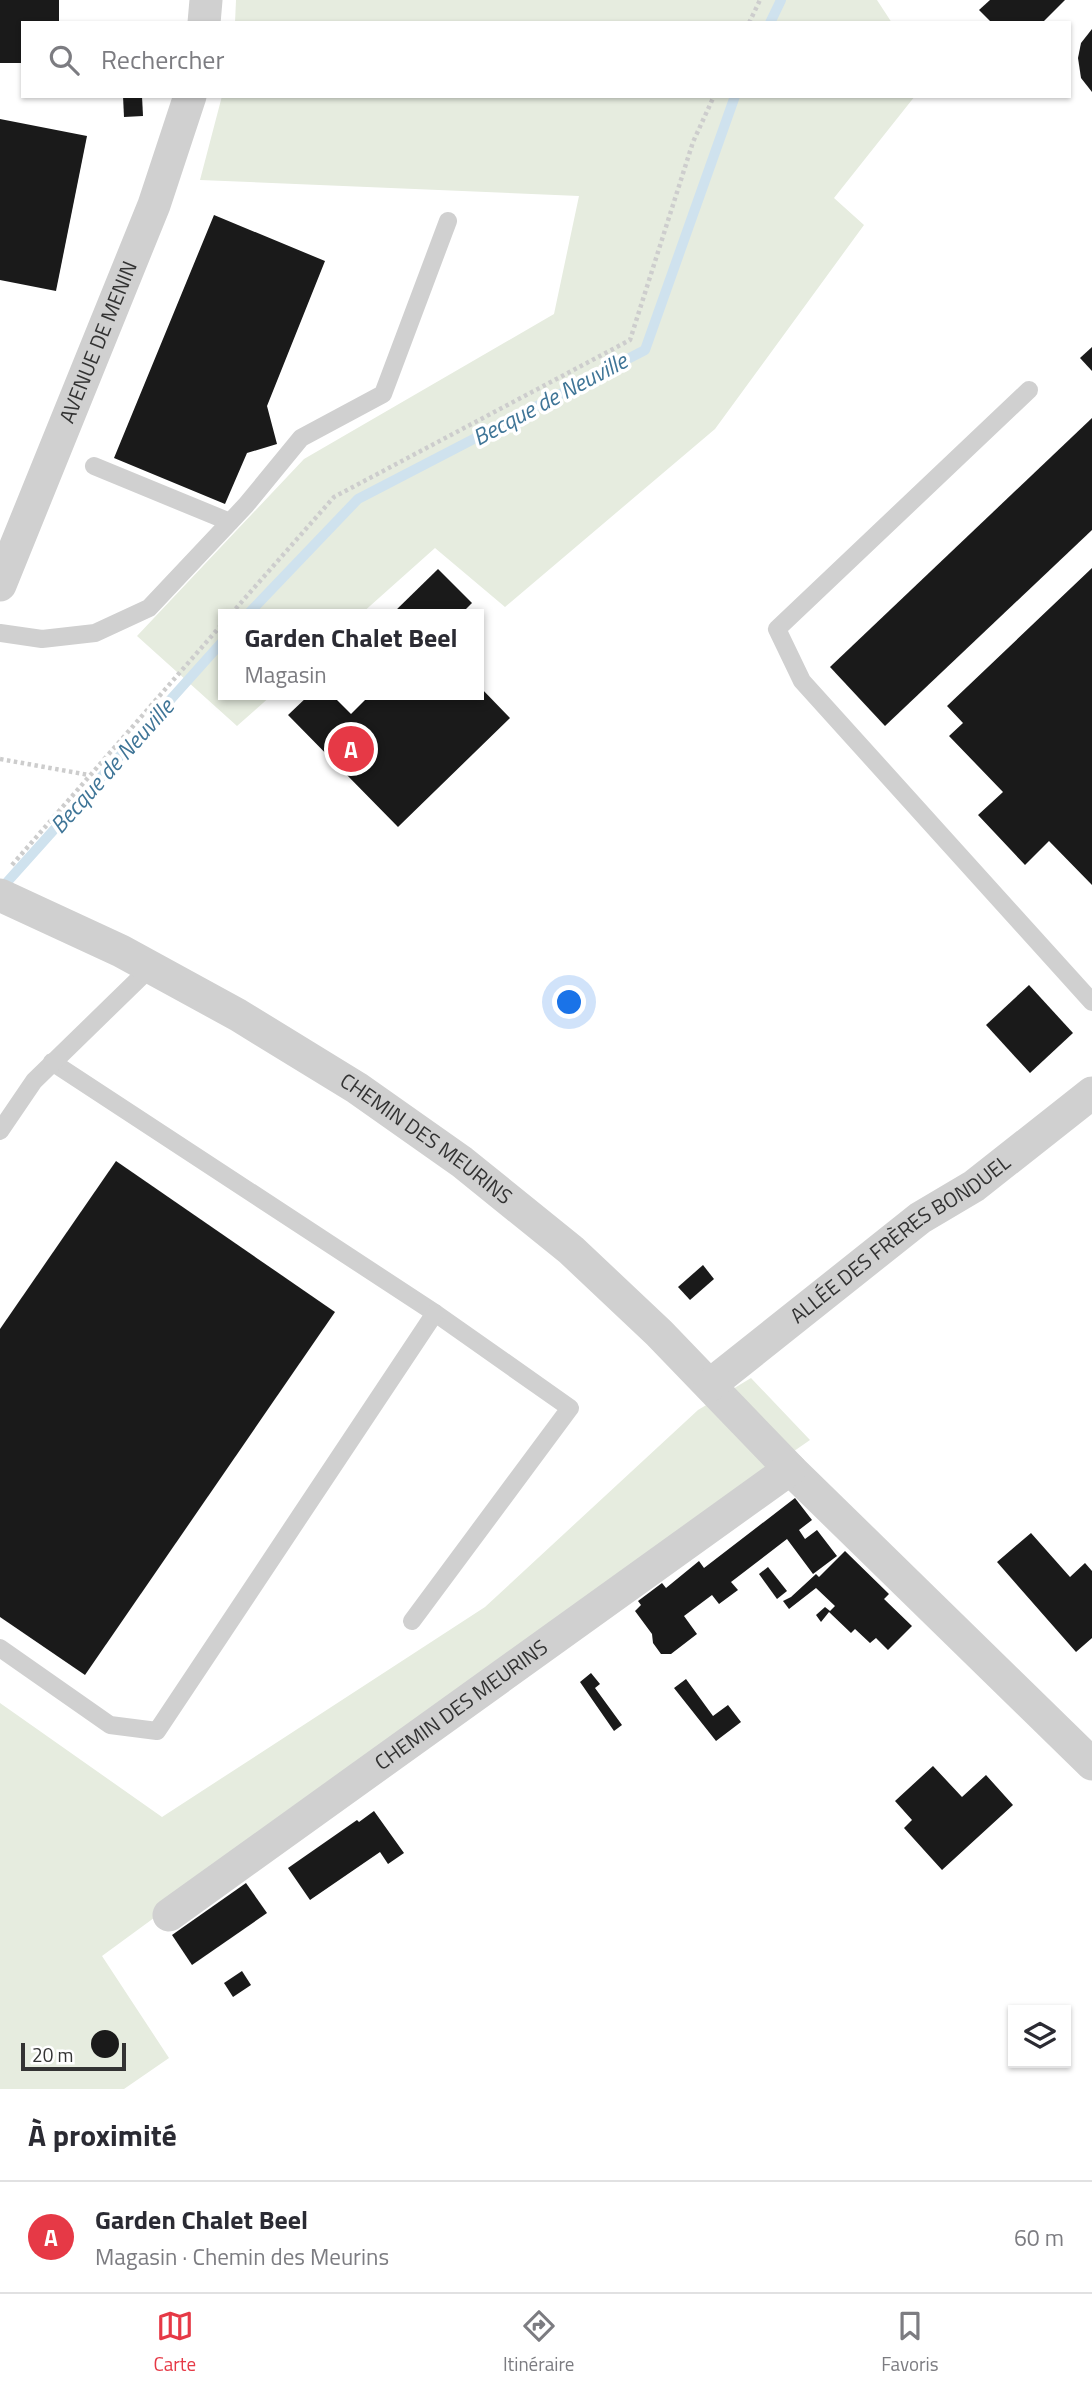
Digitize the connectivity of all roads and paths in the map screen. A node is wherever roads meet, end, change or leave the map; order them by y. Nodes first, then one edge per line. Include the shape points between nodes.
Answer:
1 (205, 0) edge
2 (760, 0) edge
3 (204, 21) edge
4 (750, 21) edge
5 (189, 98) edge
6 (713, 98) edge
7 (448, 220) dead end
8 (1029, 390) dead end
9 (94, 466) dead end
10 (230, 522) junction
11 (0, 585) edge
12 (235, 609) edge
13 (218, 629) edge
14 (0, 633) edge
15 (0, 760) edge
16 (90, 775) junction
17 (12, 890) edge
18 (151, 967) junction
19 (1092, 1002) edge
20 (52, 1062) junction
21 (1092, 1093) edge
22 (0, 1130) edge
23 (435, 1313) junction
24 (710, 1385) junction
25 (790, 1469) junction
26 (412, 1621) dead end
27 (0, 1648) edge
28 (1092, 1764) edge
29 (169, 1915) dead end

1 - 3 street
2 - 4 path
5 - 11 street, AVENUE DE MENIN via 153,205
6 - 12 path via 693,142 630,340 334,497
7 - 10 lane via 383,394 302,438
8 - 19 lane via 777,629 802,681
9 - 10 lane
10 - 14 lane via 149,608 95,633 42,639
13 - 16 path
15 - 16 path
16 - 17 path
17 - 18 street, CHEMIN DES MEURINS
18 - 20 lane
18 - 24 street, CHEMIN DES MEURINS via 325,1068 462,1162 571,1250
20 - 22 lane
20 - 23 lane
21 - 24 street, ALLÉE DES FRÈRES BONDUEL via 974,1186 920,1218
23 - 26 lane via 570,1408
23 - 27 lane via 156,1731 110,1725
24 - 25 street, CHEMIN DES MEURINS
25 - 28 street, CHEMIN DES MEURINS
25 - 29 street, CHEMIN DES MEURINS

